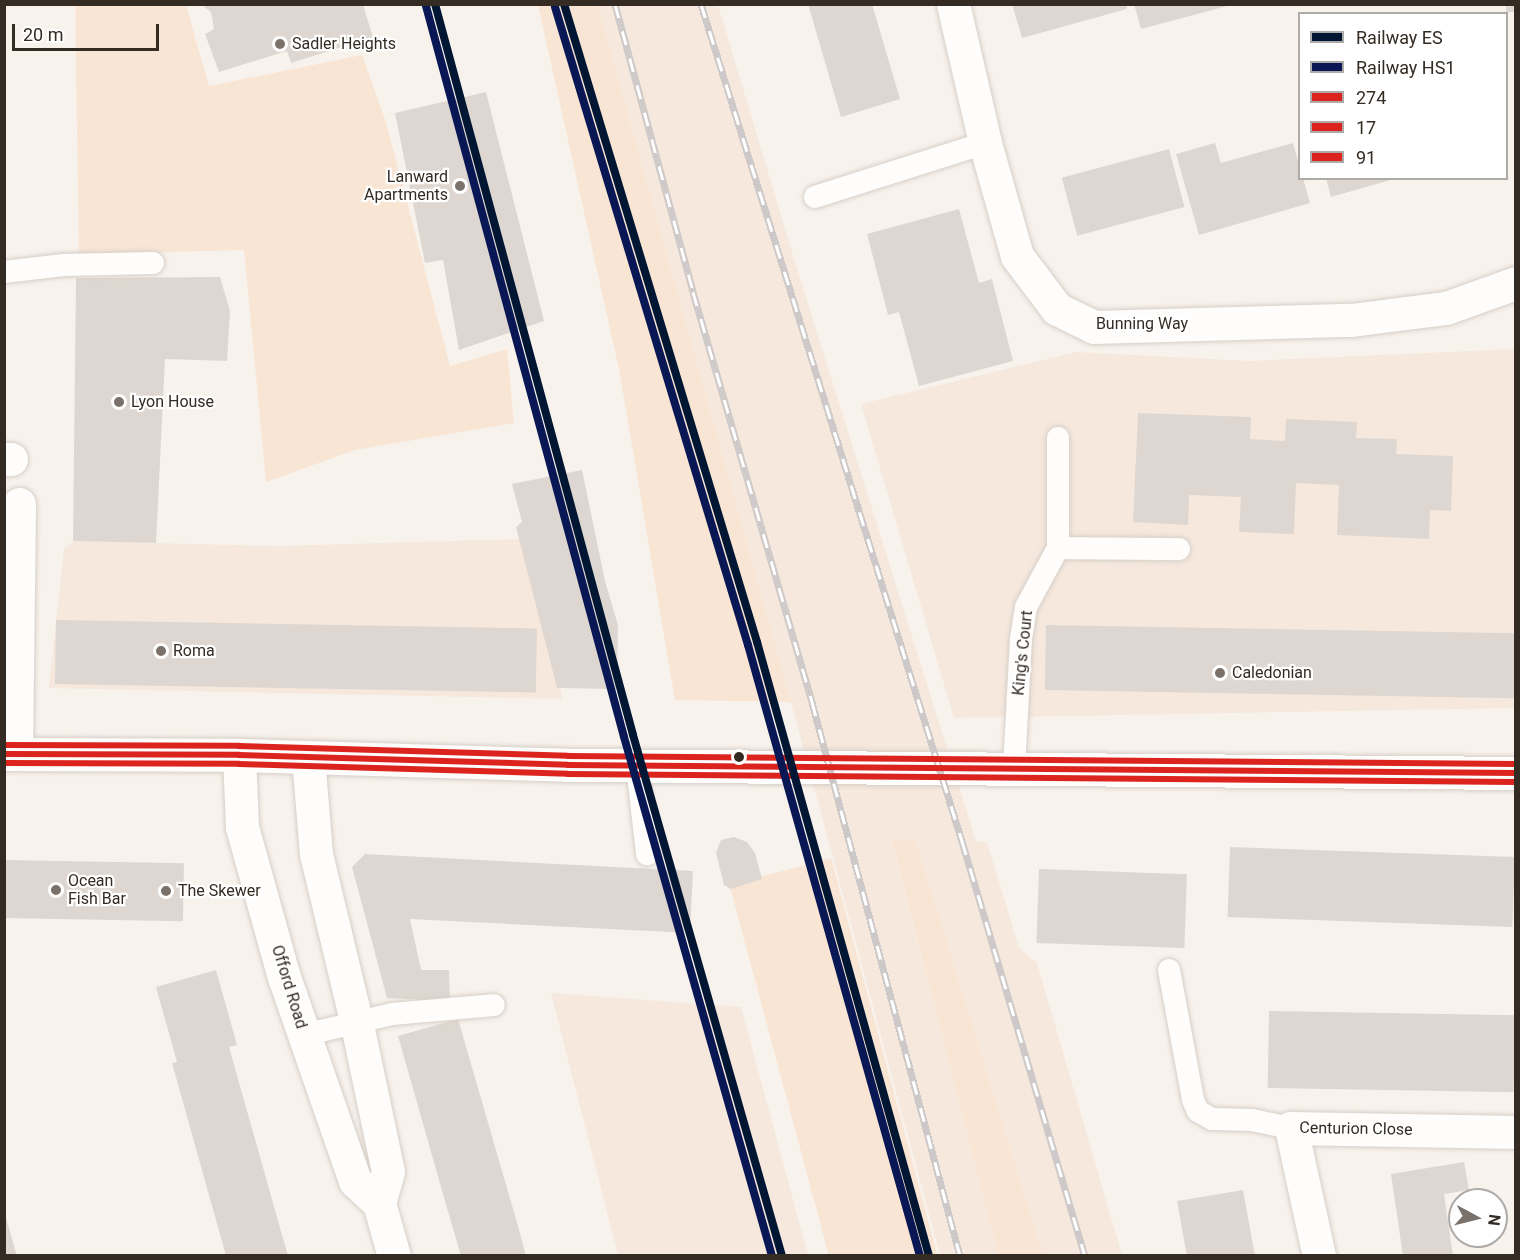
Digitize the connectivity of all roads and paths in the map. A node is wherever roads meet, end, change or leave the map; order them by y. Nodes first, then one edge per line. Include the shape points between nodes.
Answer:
1 (954, 4) edge
2 (985, 143) junction
3 (815, 197) dead end
4 (153, 263) dead end
5 (4, 272) edge
6 (1515, 283) edge
7 (1058, 438) dead end
8 (19, 504) dead end
9 (1058, 548) junction
10 (1179, 549) dead end
11 (10, 754) edge
12 (239, 755) junction
13 (308, 757) junction
14 (637, 766) junction
15 (1014, 768) junction
16 (1515, 773) edge
17 (647, 854) dead end
18 (1169, 970) dead end
19 (494, 1005) dead end
20 (356, 1020) junction
21 (304, 1035) junction
22 (1291, 1128) junction
23 (1515, 1132) edge
24 (379, 1203) junction
25 (394, 1256) edge
26 (1319, 1256) edge

1 - 2 street, Bunning Way
2 - 3 lane
2 - 6 street, Bunning Way via 1017,256 1057,309 1094,327 1352,320 1446,308
4 - 5 lane
7 - 9 lane, King's Court
8 - 11 street
9 - 10 lane
9 - 15 lane, King's Court via 1026,607
11 - 12 street
12 - 13 street
12 - 21 street, Offord Road via 242,827
13 - 14 street
13 - 20 street via 316,854
14 - 15 street
14 - 17 lane
15 - 16 street
18 - 22 lane via 1198,1111 1212,1119 1252,1120
19 - 20 lane
20 - 21 lane
20 - 24 street via 388,1172
21 - 24 street, Offord Road via 355,1181
22 - 23 street, Centurion Close
22 - 26 street, Centurion Close
24 - 25 street

